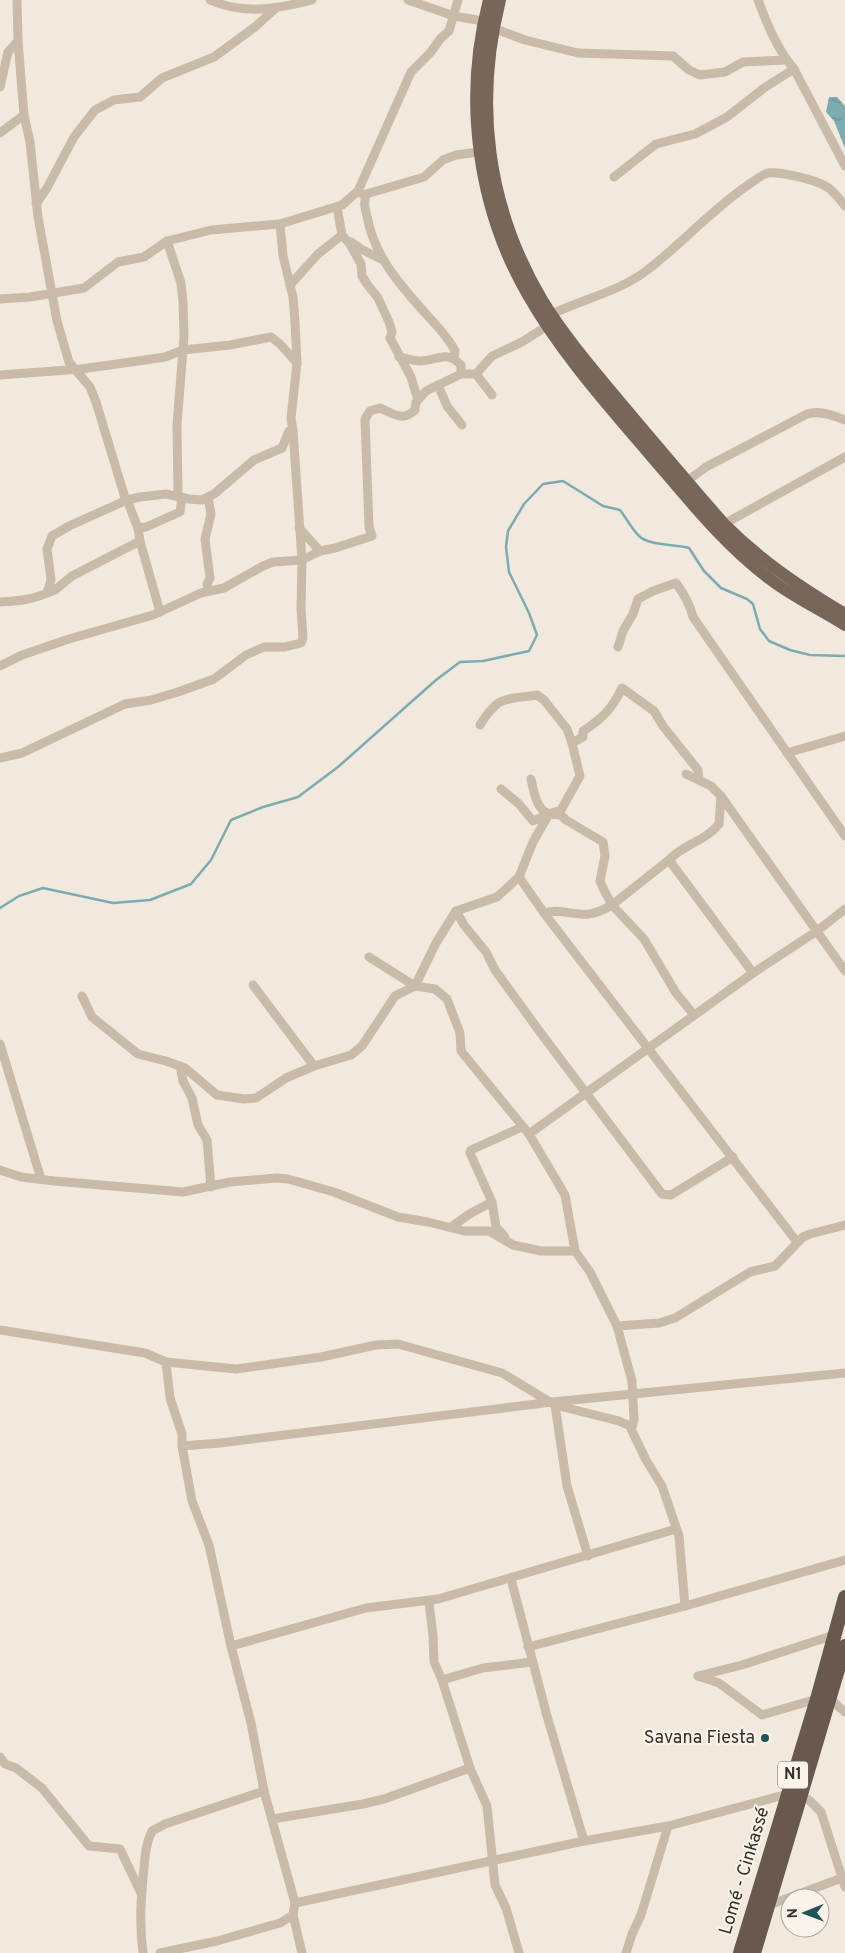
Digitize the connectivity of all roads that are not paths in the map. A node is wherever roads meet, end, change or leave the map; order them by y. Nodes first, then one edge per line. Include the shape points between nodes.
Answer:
1 (17, 0) edge
2 (210, 0) edge
3 (312, 0) edge
4 (408, 0) edge
5 (458, 0) edge
6 (489, 0) edge
7 (500, 0) edge
8 (758, 0) edge
9 (276, 8) junction
10 (454, 16) junction
11 (488, 24) junction
12 (18, 41) junction
13 (786, 60) junction
14 (794, 69) junction
15 (0, 88) edge
16 (24, 116) junction
17 (0, 133) edge
18 (479, 152) junction
19 (845, 166) edge
20 (614, 177) dead end
21 (367, 194) junction
22 (351, 199) junction
23 (36, 204) junction
24 (845, 206) edge
25 (337, 207) junction
26 (280, 224) junction
27 (343, 237) junction
28 (167, 240) junction
29 (381, 259) junction
30 (290, 285) junction
31 (52, 293) junction
32 (0, 299) edge
33 (552, 314) junction
34 (547, 326) junction
35 (183, 350) junction
36 (399, 357) junction
37 (454, 358) junction
38 (297, 364) junction
39 (75, 369) junction
40 (461, 374) junction
41 (476, 374) junction
42 (0, 375) edge
43 (438, 385) junction
44 (492, 395) dead end
45 (418, 400) junction
46 (845, 420) edge
47 (462, 425) dead end
48 (293, 431) junction
49 (845, 456) edge
50 (687, 481) junction
51 (180, 497) junction
52 (208, 497) junction
53 (126, 501) junction
54 (724, 524) junction
55 (138, 528) junction
56 (299, 528) junction
57 (140, 541) junction
58 (320, 551) junction
59 (302, 560) junction
60 (209, 592) junction
61 (47, 593) junction
62 (0, 602) edge
63 (160, 612) junction
64 (845, 614) edge
65 (845, 625) edge
66 (618, 647) dead end
67 (0, 666) edge
68 (480, 725) dead end
69 (845, 736) edge
70 (572, 743) junction
71 (787, 753) junction
72 (0, 758) edge
73 (686, 774) dead end
74 (531, 779) dead end
75 (699, 779) junction
76 (501, 789) dead end
77 (721, 796) junction
78 (549, 814) junction
79 (845, 836) edge
80 (669, 860) junction
81 (520, 877) junction
82 (612, 905) junction
83 (845, 910) edge
84 (456, 911) junction
85 (544, 913) junction
86 (817, 931) junction
87 (369, 958) dead end
88 (845, 971) edge
89 (753, 973) junction
90 (420, 974) junction
91 (254, 985) dead end
92 (415, 986) junction
93 (425, 988) junction
94 (82, 996) dead end
95 (694, 1015) junction
96 (0, 1044) edge
97 (648, 1048) junction
98 (180, 1066) junction
99 (314, 1066) junction
100 (587, 1094) junction
101 (522, 1127) junction
102 (529, 1134) junction
103 (733, 1157) junction
104 (0, 1170) edge
105 (41, 1179) junction
106 (211, 1187) junction
107 (492, 1202) junction
108 (845, 1225) edge
109 (451, 1227) junction
110 (797, 1242) junction
111 (512, 1245) junction
112 (575, 1251) junction
113 (617, 1326) junction
114 (0, 1330) edge
115 (166, 1362) junction
116 (845, 1373) edge
117 (632, 1396) junction
118 (554, 1404) junction
119 (632, 1427) junction
120 (182, 1446) junction
121 (676, 1529) junction
122 (588, 1556) junction
123 (845, 1560) edge
124 (511, 1579) junction
125 (845, 1598) edge
126 (429, 1602) dead end
127 (685, 1606) junction
128 (834, 1635) junction
129 (231, 1646) junction
130 (845, 1646) edge
131 (528, 1647) junction
132 (532, 1662) junction
133 (442, 1680) junction
134 (823, 1699) junction
135 (845, 1712) edge
136 (0, 1757) edge
137 (470, 1768) junction
138 (264, 1791) junction
139 (794, 1795) junction
140 (272, 1819) junction
141 (668, 1826) junction
142 (584, 1841) junction
143 (493, 1860) junction
144 (844, 1882) edge
145 (141, 1893) junction
146 (295, 1903) junction
147 (768, 1905) junction
148 (293, 1915) junction
149 (143, 1953) edge
150 (160, 1953) edge
151 (302, 1953) edge
152 (519, 1953) edge
153 (626, 1953) edge
154 (740, 1953) edge
155 (754, 1953) edge

1 - 12 street
2 - 9 street via 233,8
3 - 9 street
4 - 10 street
5 - 10 street
6 - 11 main road
7 - 11 main road
8 - 13 street
9 - 23 street via 256,27 214,57 162,78 140,97 114,100 95,110 74,137
10 - 11 street
10 - 22 street via 449,31 411,72 358,192
11 - 13 street via 525,40 578,53 673,56 689,70 700,74 725,72 743,62
11 - 18 main road via 478,52
11 - 33 main road via 486,79 490,155 513,240
12 - 15 street via 8,52
12 - 16 street
13 - 14 street
14 - 19 street
14 - 20 street via 727,117 695,134 656,144
16 - 17 street
16 - 23 street
18 - 21 street via 456,155 443,160 424,176
18 - 34 main road via 486,188 504,242 527,293
21 - 22 street
21 - 29 street via 364,199 368,224
22 - 25 street
23 - 31 street
24 - 33 street via 828,187 814,181 777,173 765,174 710,213 644,272 603,294
25 - 26 street
25 - 27 street
26 - 28 street via 211,230
26 - 30 street
27 - 29 street
27 - 30 street via 318,254
27 - 36 street via 361,264 362,276 378,298
28 - 31 street via 144,257 118,262 84,288
28 - 35 street via 181,283
29 - 37 street via 450,342 455,351
30 - 38 street
31 - 32 street
31 - 39 street via 69,362
33 - 50 main road via 576,348
34 - 41 street via 492,356
34 - 65 main road via 588,380 714,529 770,579
35 - 38 street via 271,338
35 - 39 street via 155,358
35 - 51 street via 176,424
36 - 37 street via 420,361 445,356
36 - 45 street via 411,377
37 - 40 street via 461,365
38 - 48 street via 291,418
39 - 42 street
39 - 53 street via 90,387 96,402
40 - 41 street
40 - 43 street
41 - 44 street
43 - 45 street
43 - 47 street via 447,406
45 - 58 street via 415,410 408,416 401,417 380,408 370,411 365,419 372,536
46 - 50 street via 830,414 807,414 706,467
48 - 52 street via 289,430 282,448 254,460
48 - 56 street
49 - 54 street
50 - 54 main road
51 - 52 street via 197,501
51 - 53 street via 151,495
51 - 55 street via 180,512
52 - 60 street via 211,514 205,539
53 - 55 street
53 - 61 street via 52,536 47,549 51,580
54 - 64 main road via 783,576
55 - 57 street
56 - 58 street
56 - 59 street
57 - 61 street via 72,576
57 - 63 street
58 - 59 street
59 - 60 street via 273,562 224,588
59 - 72 street via 301,643 255,651 214,679 151,700 125,704 22,753
60 - 63 street
61 - 62 street
63 - 67 street via 22,655
66 - 71 street via 638,600 676,583 691,607 693,617
68 - 70 street via 490,708 499,701 537,695 567,730
69 - 71 street
70 - 75 street via 583,737 583,731 600,721 622,688 654,711 698,770
70 - 78 street via 580,776 561,810
71 - 79 street
73 - 75 street
74 - 78 street via 537,800 543,811
75 - 77 street
76 - 78 street via 533,821
77 - 80 street via 721,819 716,828 682,848
77 - 86 street
78 - 81 street
78 - 82 street via 561,815 603,842 605,856 600,880
80 - 82 street
80 - 89 street
81 - 84 street via 497,897
81 - 85 street
82 - 85 street via 587,914 554,910
82 - 95 street via 644,939 676,993
83 - 86 street
84 - 90 street
84 - 100 street via 495,970
85 - 97 street
86 - 88 street
86 - 89 street
87 - 92 street
89 - 95 street
90 - 92 street
90 - 93 street
91 - 99 street
92 - 93 street
92 - 99 street via 395,996 362,1046 351,1055
93 - 101 street via 435,989 447,999 460,1033 462,1051
94 - 98 street via 92,1017 138,1054
95 - 97 street
96 - 105 street
97 - 100 street
97 - 103 street
98 - 99 street via 217,1096 244,1099 256,1098 286,1078
98 - 106 street via 198,1125 207,1140
100 - 102 street
100 - 103 street via 665,1195 671,1195
101 - 102 street
101 - 107 street via 471,1150
102 - 112 street via 565,1195
103 - 110 street
104 - 105 street
105 - 106 street via 182,1192
106 - 109 street via 267,1178 288,1179 334,1192 398,1217
107 - 109 street
107 - 111 street via 496,1227
108 - 110 street via 810,1234
109 - 111 street via 464,1231 490,1231
110 - 113 street via 775,1266 750,1272 676,1318 659,1323
111 - 112 street via 549,1252
112 - 113 street via 590,1272
113 - 117 street via 630,1369
114 - 115 street via 144,1353
115 - 118 street via 200,1367 249,1368 390,1343 502,1373
115 - 120 street via 170,1398 182,1434
116 - 117 street
117 - 118 street
117 - 119 street
118 - 119 street
118 - 120 street
118 - 122 street via 566,1486
119 - 121 street via 632,1433 662,1486
120 - 129 street via 192,1501 209,1545
121 - 122 street
121 - 127 street via 680,1540
122 - 124 street
123 - 127 street
124 - 129 street via 438,1599 360,1609
124 - 131 street
125 - 128 highway, Lomé - Cinkassé / N1
126 - 133 street via 434,1662
127 - 131 street
128 - 134 highway, Lomé - Cinkassé / N1
128 - 134 street via 698,1676 719,1683 762,1714
129 - 138 street
130 - 134 highway, Lomé - Cinkassé / N1
131 - 132 street
132 - 133 street via 489,1667
132 - 142 street
133 - 137 street
134 - 135 street
134 - 139 highway, Lomé - Cinkassé / N1
136 - 145 street via 5,1764 16,1768 42,1788 89,1846 120,1849
137 - 140 street via 384,1799
137 - 143 street via 487,1806
138 - 140 street
138 - 145 street via 152,1831 145,1852
139 - 141 street
139 - 144 street via 810,1800 821,1812
139 - 147 highway, Lomé - Cinkassé / N1
139 - 154 highway, Lomé - Cinkassé / N1
140 - 146 street
141 - 142 street
141 - 153 street
142 - 143 street
143 - 146 street
143 - 152 street via 495,1885 506,1908
144 - 147 street
145 - 149 street
146 - 148 street
147 - 155 highway, Lomé - Cinkassé / N1
148 - 150 street via 280,1923
148 - 151 street

